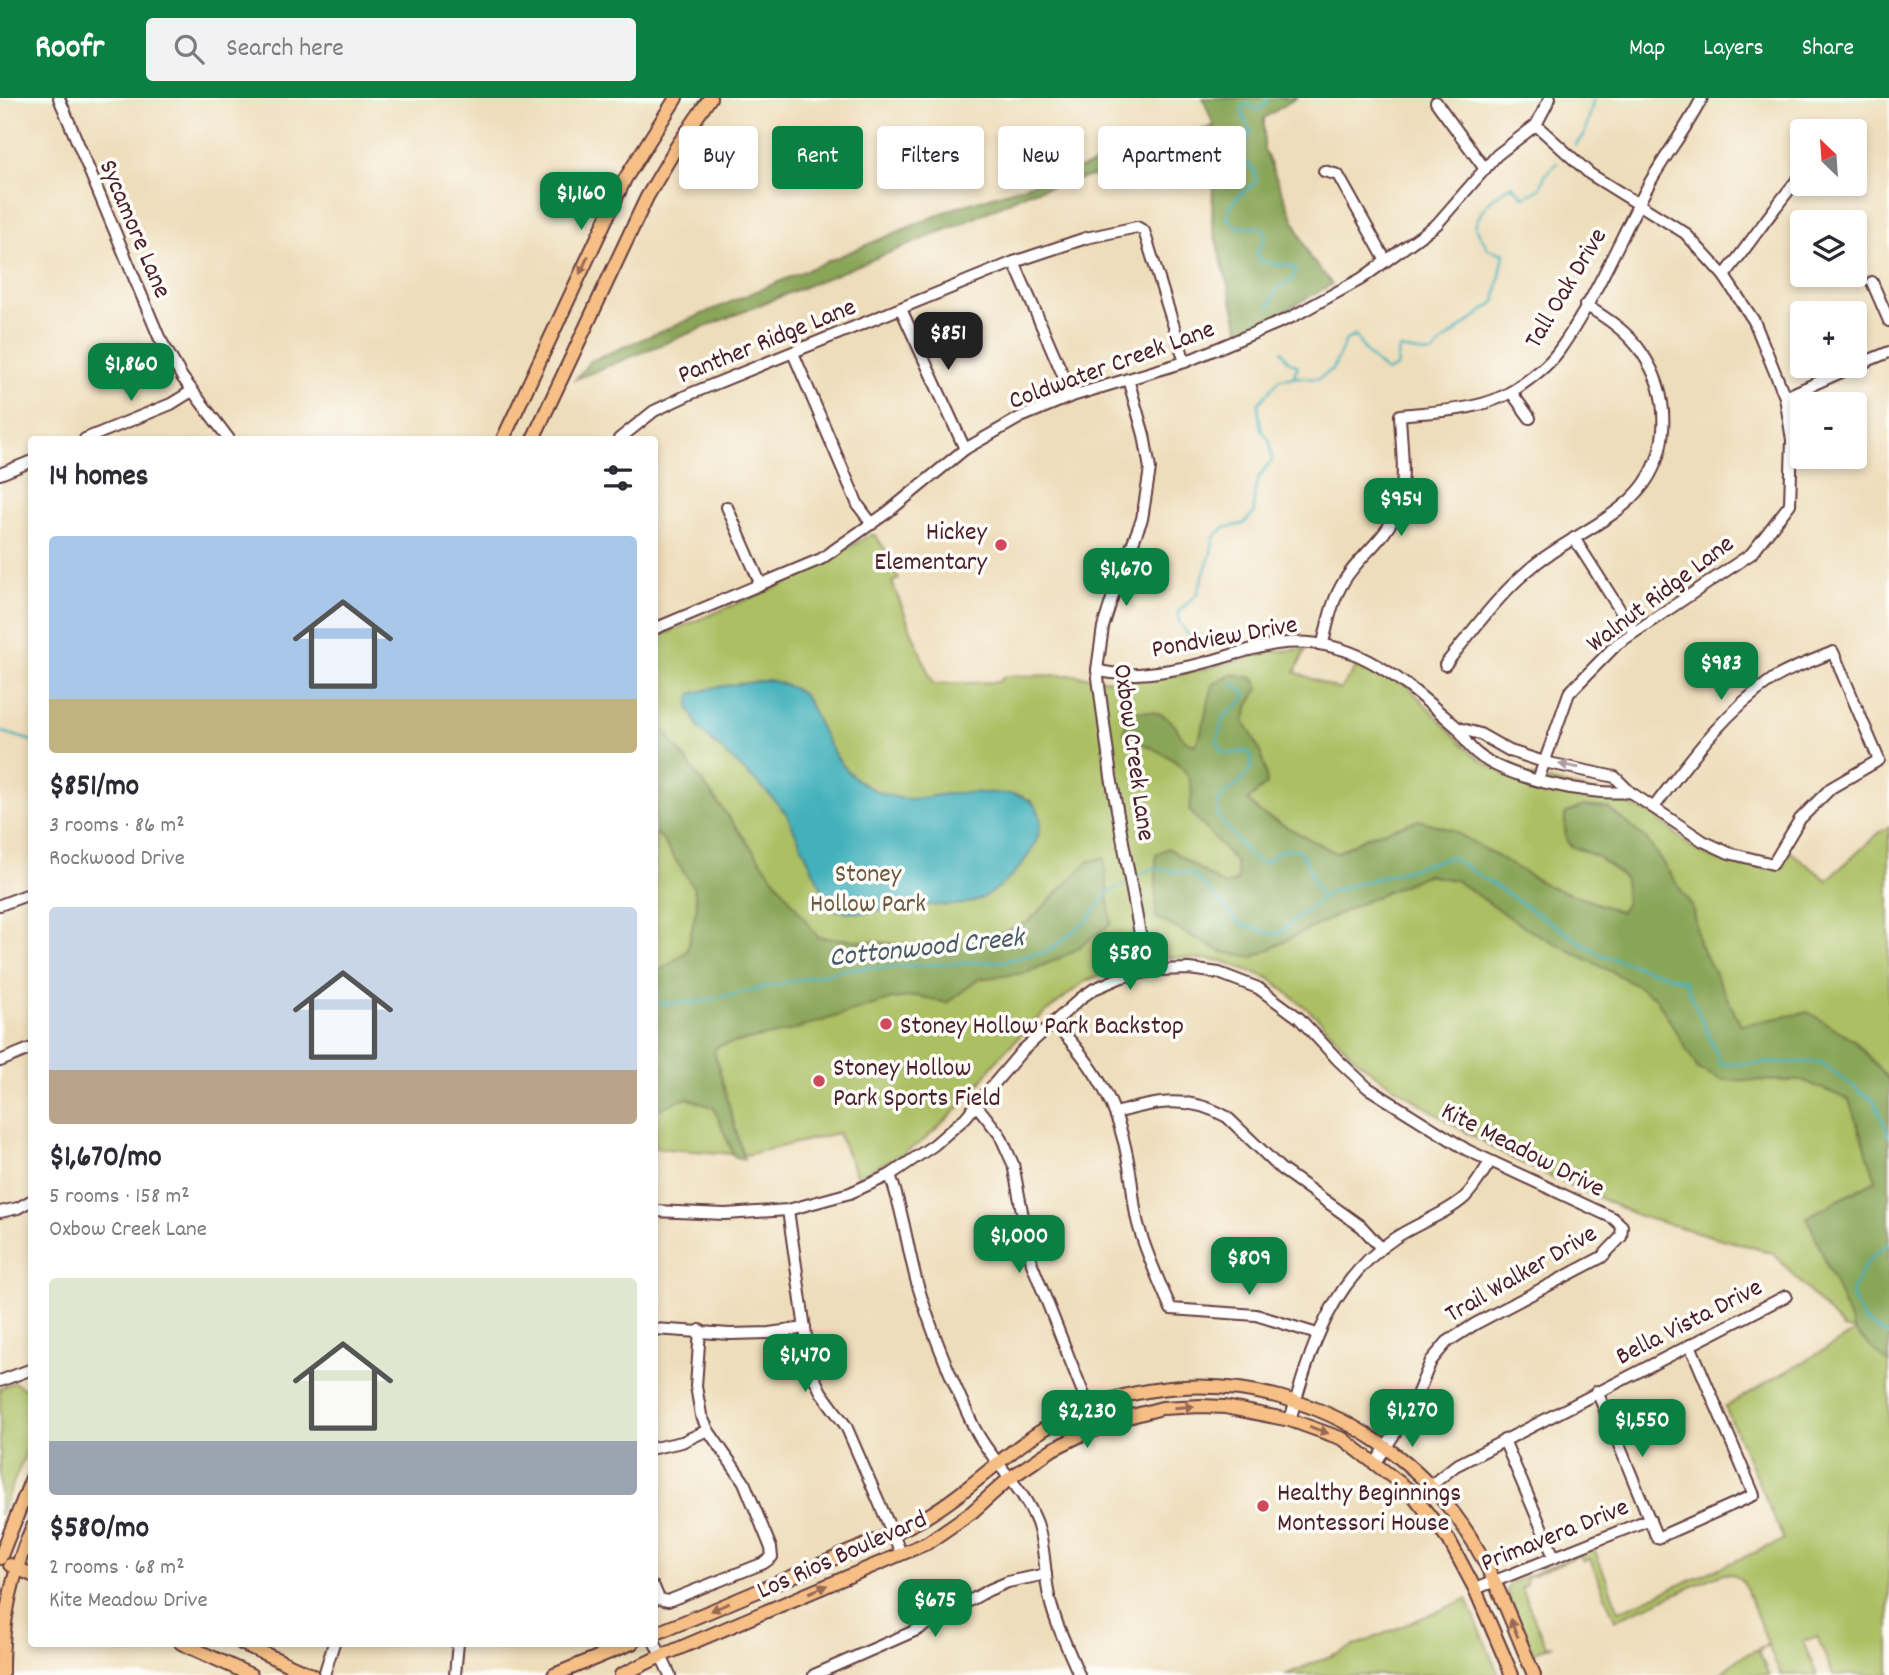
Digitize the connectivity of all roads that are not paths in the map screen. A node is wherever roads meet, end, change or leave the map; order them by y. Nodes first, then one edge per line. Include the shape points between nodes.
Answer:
1 (59, 98) edge
2 (676, 98) edge
3 (710, 98) edge
4 (1550, 98) edge
5 (1702, 98) edge
6 (1436, 102) dead end
7 (1536, 125) junction
8 (1485, 169) junction
9 (1324, 171) dead end
10 (1790, 188) edge
11 (1639, 203) junction
12 (1386, 261) junction
13 (1014, 262) junction
14 (1724, 276) junction
15 (1872, 282) dead end
16 (1586, 305) junction
17 (901, 309) junction
18 (1889, 321) edge
19 (1889, 352) edge
20 (793, 353) junction
21 (1867, 361) edge
22 (1185, 362) junction
23 (1828, 378) edge
24 (1128, 379) junction
25 (192, 391) junction
26 (1511, 393) junction
27 (1072, 396) junction
28 (1785, 397) junction
29 (1530, 418) dead end
30 (92, 436) edge
31 (227, 436) edge
32 (504, 436) edge
33 (534, 436) edge
34 (623, 436) edge
35 (965, 449) junction
36 (28, 463) edge
37 (0, 474) edge
38 (727, 507) dead end
39 (872, 524) junction
40 (1574, 538) junction
41 (761, 584) junction
42 (658, 627) edge
43 (1634, 632) junction
44 (1323, 643) junction
45 (1445, 665) dead end
46 (1097, 670) junction
47 (1458, 728) junction
48 (1544, 762) junction
49 (1538, 780) junction
50 (1630, 792) junction
51 (1654, 807) junction
52 (28, 894) edge
53 (0, 905) edge
54 (1147, 972) junction
55 (1054, 1022) junction
56 (28, 1050) edge
57 (0, 1060) edge
58 (976, 1107) junction
59 (1116, 1113) junction
60 (1490, 1162) junction
61 (891, 1175) junction
62 (28, 1202) edge
63 (788, 1210) junction
64 (658, 1211) edge
65 (0, 1212) edge
66 (1622, 1226) joint
67 (1381, 1248) junction
68 (1786, 1296) dead end
69 (805, 1328) junction
70 (658, 1329) edge
71 (700, 1330) junction
72 (1317, 1334) junction
73 (1690, 1345) junction
74 (28, 1370) edge
75 (0, 1381) edge
76 (1597, 1391) junction
77 (1296, 1400) junction
78 (1088, 1409) junction
79 (1290, 1420) junction
80 (1097, 1428) junction
81 (708, 1430) junction
82 (1504, 1440) junction
83 (658, 1447) edge
84 (1386, 1448) junction
85 (996, 1463) junction
86 (1375, 1464) junction
87 (1010, 1478) junction
88 (28, 1487) edge
89 (1429, 1487) junction
90 (1650, 1519) junction
91 (892, 1533) junction
92 (3, 1541) edge
93 (27, 1551) edge
94 (901, 1553) junction
95 (1554, 1557) junction
96 (0, 1559) edge
97 (16, 1568) junction
98 (28, 1573) edge
99 (1046, 1574) junction
100 (1494, 1581) junction
101 (1475, 1590) junction
102 (658, 1597) edge
103 (658, 1632) edge
104 (190, 1647) edge
105 (249, 1647) edge
106 (333, 1647) edge
107 (457, 1647) edge
108 (622, 1647) edge
109 (657, 1647) edge
110 (661, 1656) junction
111 (2, 1675) edge
112 (251, 1675) edge
113 (312, 1675) edge
114 (324, 1675) edge
115 (454, 1675) edge
116 (554, 1675) edge
117 (621, 1675) edge
118 (670, 1675) edge
119 (814, 1675) edge
120 (1079, 1675) edge
121 (1512, 1675) edge
122 (1534, 1675) edge

1 - 25 street, Sycamore Lane via 159,337
2 -> 32 main road via 625,179
3 - 33 main road via 652,188
4 - 7 street, Coldwater Creek Lane
5 - 11 street, Tall Oak Drive
6 - 8 street
7 - 8 street, Coldwater Creek Lane
7 - 11 street, Walnut Ridge Lane via 1590,174
8 - 12 street, Coldwater Creek Lane via 1437,224
9 - 12 street via 1338,175
10 - 14 street
11 - 14 street, Walnut Ridge Lane via 1693,240
11 - 16 street, Tall Oak Drive
12 - 22 street, Coldwater Creek Lane via 1292,317
13 - 17 street, Panther Ridge Lane
13 - 22 street, Panther Ridge Lane via 1086,239 1137,227 1144,231
13 - 27 street
14 - 28 street, Walnut Ridge Lane via 1754,321
15 - 18 street
16 - 26 street, Tall Oak Drive via 1557,353
16 - 40 street via 1623,331 1643,353 1657,381 1665,426 1655,467 1642,487
17 - 20 street, Panther Ridge Lane
17 - 35 street
19 - 21 street
20 - 34 street, Panther Ridge Lane via 654,411
20 - 39 street via 858,505
22 - 24 street, Coldwater Creek Lane
23 - 28 street
24 - 27 street, Coldwater Creek Lane
24 - 46 street, Oxbow Creek Lane via 1150,470 1142,519 1103,627
25 - 30 street
25 - 31 street, Sycamore Lane
26 - 29 street
26 - 44 street, Tall Oak Drive via 1457,409 1400,415 1399,506 1381,540 1345,578
27 - 35 street, Coldwater Creek Lane
28 - 43 street, Walnut Ridge Lane via 1792,440 1790,504 1751,554
35 - 39 street, Coldwater Creek Lane
36 - 37 street
38 - 41 street
39 - 41 street, Coldwater Creek Lane via 821,559
40 - 43 street
40 - 45 street via 1512,586
41 - 42 street, Coldwater Creek Lane
43 - 48 street, Walnut Ridge Lane via 1569,693
44 - 46 street, Pondview Drive via 1274,644 1161,672 1111,674
44 - 47 street, Pondview Drive via 1376,662
46 - 54 street, Oxbow Creek Lane via 1111,777
47 - 48 street, Pondview Drive
47 - 49 street, Pondview Drive via 1470,748 1515,774
48 - 49 street, Walnut Ridge Lane
50 -> 48 street, Pondview Drive via 1615,777
49 - 50 street, Pondview Drive via 1610,794
50 - 51 street, Pondview Drive
51 - 51 street, Pondview Drive via 1712,732 1745,700 1775,678 1833,652 1878,760 1831,788 1800,819 1773,863 1703,841
52 - 53 street
54 - 55 street, Kite Meadow Drive via 1094,989
54 - 60 street, Kite Meadow Drive via 1201,970 1258,988 1299,1018 1368,1088
55 - 58 street, Kite Meadow Drive via 1012,1062
55 - 59 street via 1092,1066
56 - 57 street
58 - 61 street, Kite Meadow Drive
58 - 78 street via 1000,1135 1013,1164 1032,1264
59 - 67 street via 1154,1102 1218,1112 1281,1169 1362,1227
59 - 72 street via 1138,1224 1171,1309 1256,1314
60 - 66 street, Kite Meadow Drive via 1614,1218
60 - 67 street via 1459,1202
61 - 63 street, Kite Meadow Drive via 850,1193
61 - 85 street via 916,1280 937,1342 972,1425
62 - 65 street
63 - 64 street, Kite Meadow Drive
63 - 69 street
66 - 84 street, Trail Walker Drive via 1621,1237 1602,1256 1447,1342 1431,1361 1412,1407
67 - 72 street via 1344,1288
68 - 73 street, Bella Vista Drive
69 - 71 street via 730,1334
69 - 91 street via 811,1371 846,1426
70 - 71 street
71 - 81 street via 696,1386
72 - 77 street
73 - 76 street, Bella Vista Drive
73 - 90 street, Primavera Drive via 1754,1495 1657,1538
74 - 75 street
76 - 82 street, Bella Vista Drive
76 - 90 street
77 - 78 main road, Los Rios Boulevard via 1207,1387 1135,1395
77 - 79 street
77 - 84 main road, Los Rios Boulevard via 1347,1422
78 - 80 street
78 - 85 main road, Los Rios Boulevard via 1042,1430
80 -> 79 main road, Los Rios Boulevard via 1162,1408 1201,1406
79 -> 86 main road, Los Rios Boulevard via 1343,1439
80 - 87 main road, Los Rios Boulevard via 1053,1449
81 - 83 street
81 - 102 street via 744,1482 772,1557 663,1601
82 - 89 street, Bella Vista Drive via 1455,1466
82 - 95 street
84 - 86 street, Trail Walker Drive
84 - 89 main road, Los Rios Boulevard
85 - 87 street
85 - 91 main road, Los Rios Boulevard via 935,1510
86 - 101 main road, Los Rios Boulevard via 1420,1502 1449,1540
87 - 94 main road, Los Rios Boulevard via 951,1528
87 - 99 street via 1036,1521
88 - 92 main road
89 - 100 main road, Los Rios Boulevard via 1455,1514
90 - 95 street, Primavera Drive
91 - 94 street
91 -> 103 main road, Los Rios Boulevard
92 - 93 main road
92 - 96 main road
93 - 97 main road
110 -> 94 main road, Los Rios Boulevard
95 - 100 street, Primavera Drive
96 - 97 main road
97 - 98 main road
97 - 111 main road via 4,1628
99 - 119 street via 989,1590 919,1629
99 - 120 street via 1053,1612
100 - 101 street, Primavera Drive
122 -> 100 main road, Los Rios Boulevard
101 - 121 main road, Los Rios Boulevard
104 - 112 main road
105 - 113 main road
106 - 114 street
107 - 115 street
108 - 116 main road
109 - 110 street
110 - 117 main road, Los Rios Boulevard
110 - 118 street

